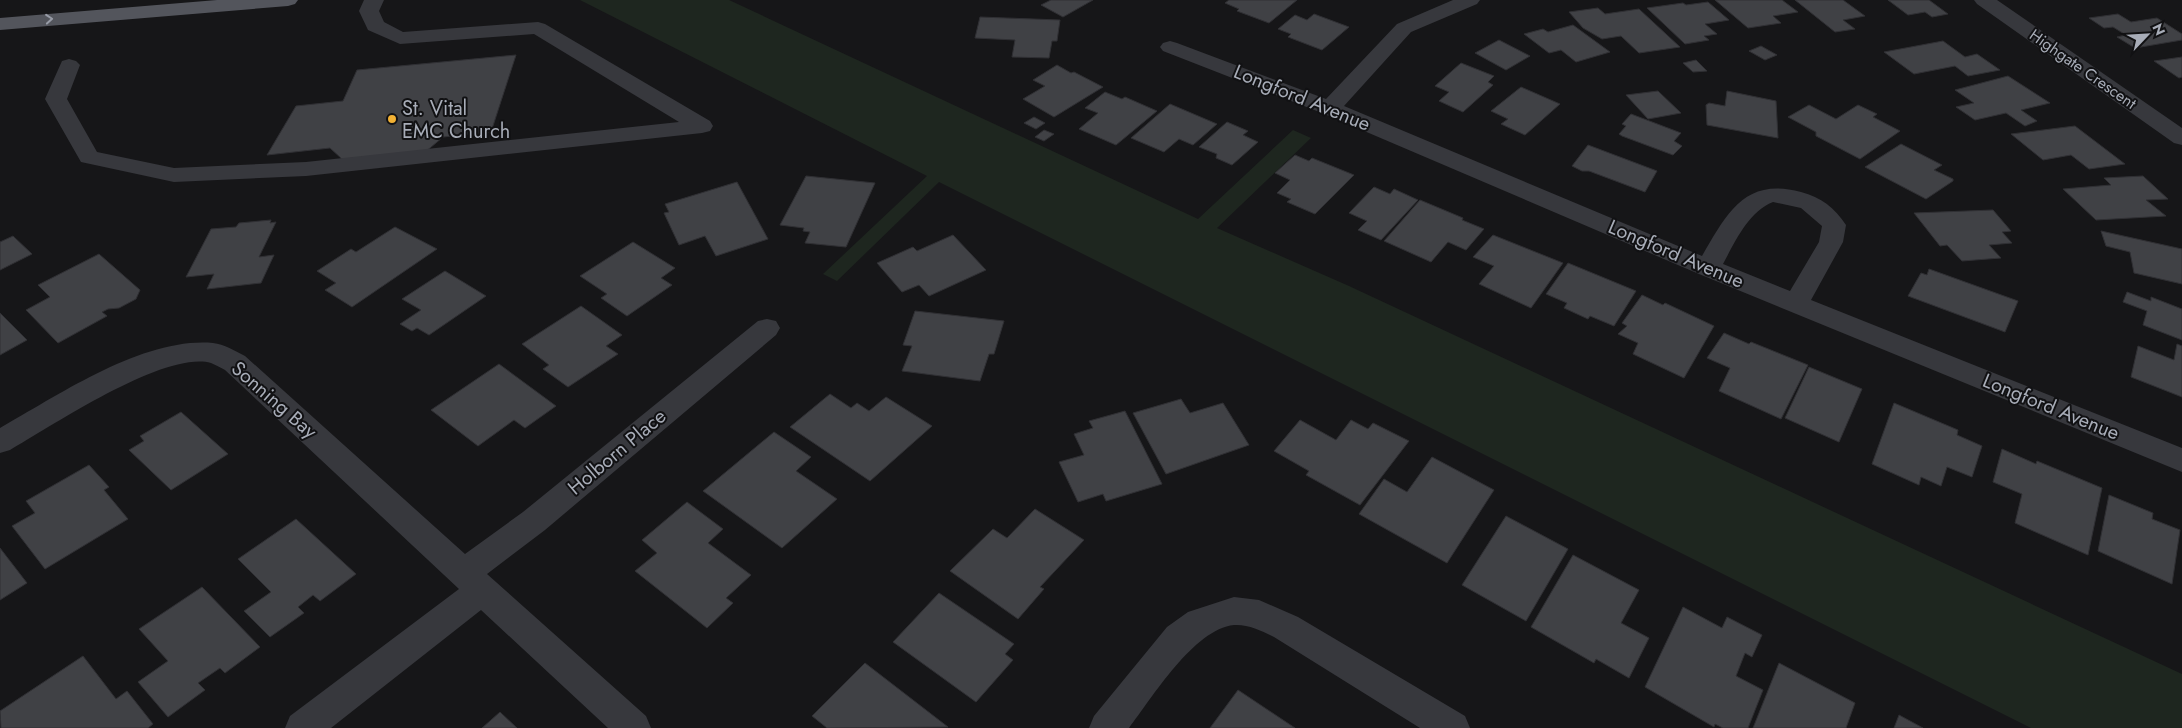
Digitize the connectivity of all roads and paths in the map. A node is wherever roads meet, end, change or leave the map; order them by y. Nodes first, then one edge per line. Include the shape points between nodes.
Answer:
1 (288, 0) edge
2 (374, 0) edge
3 (1470, 0) edge
4 (1984, 0) edge
5 (0, 24) edge
6 (1170, 47) dead end
7 (69, 65) dead end
8 (1330, 108) junction
9 (2182, 138) edge
10 (1708, 268) junction
11 (1796, 304) junction
12 (767, 328) dead end
13 (0, 442) edge
14 (2182, 460) edge
15 (473, 581) junction
16 (302, 728) edge
17 (632, 728) edge
18 (1107, 728) edge
19 (1452, 728) edge

5 -> 1 main road
2 - 7 street via 369,11 375,26 400,38 538,28 702,126 306,168 174,175 89,157 56,98
3 - 8 street via 1404,28
4 - 9 street, Highgate Crescent
6 - 8 street, Longford Avenue
8 - 10 street, Longford Avenue
10 - 11 street, Longford Avenue
10 - 11 street via 1740,216 1752,204 1770,195 1798,198 1821,209 1834,225 1831,242
11 - 14 street, Longford Avenue
12 - 15 street, Holborn Place via 534,521
13 - 15 street, Sonning Bay via 117,376 176,356 214,353 235,363
15 - 16 street
15 - 17 street, Sonning Bay
18 - 19 street via 1179,638 1200,622 1234,611 1260,614 1286,627

